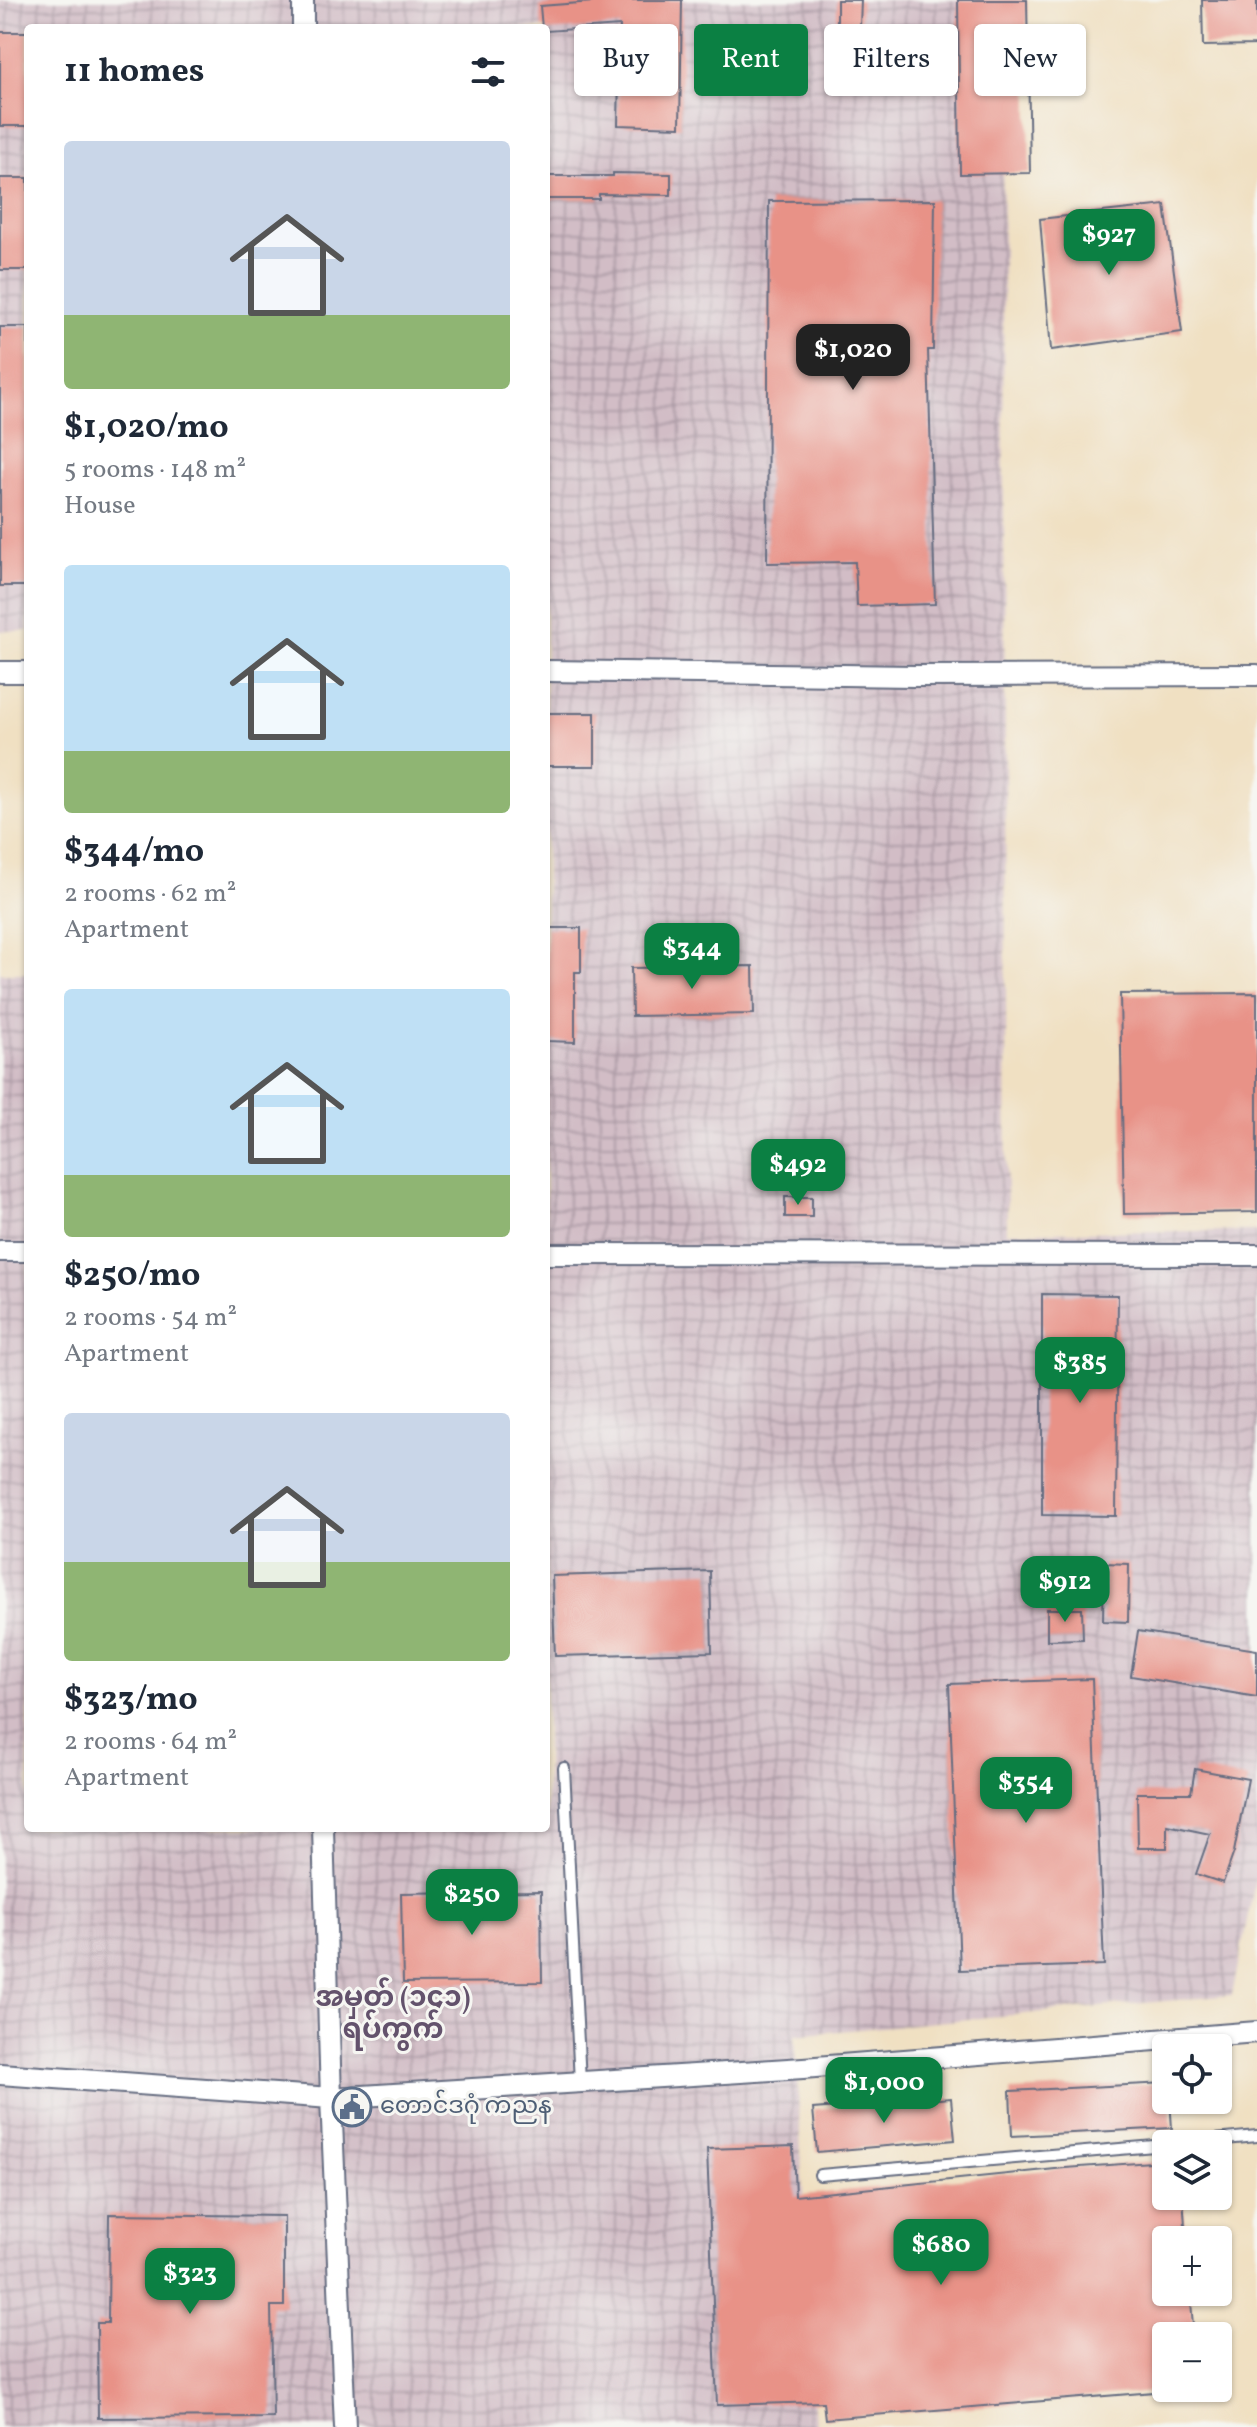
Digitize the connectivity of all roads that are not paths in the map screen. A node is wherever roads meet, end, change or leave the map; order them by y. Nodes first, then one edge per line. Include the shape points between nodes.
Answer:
1 (303, 0) edge
2 (303, 24) edge
3 (550, 671) edge
4 (0, 672) edge
5 (24, 672) edge
6 (1257, 675) edge
7 (0, 1251) edge
8 (24, 1251) edge
9 (550, 1254) edge
10 (1257, 1255) edge
11 (564, 1768) dead end
12 (323, 1832) edge
13 (1257, 2032) edge
14 (0, 2074) edge
15 (580, 2082) junction
16 (331, 2098) junction
17 (1257, 2136) edge
18 (1232, 2138) edge
19 (1152, 2146) edge
20 (820, 2175) dead end
21 (345, 2427) edge

1 - 2 street
3 - 6 street
4 - 5 street
7 - 8 street
9 - 10 street
11 - 15 lane
12 - 16 street
13 - 15 street
14 - 16 street
15 - 16 street
16 - 21 street
17 - 18 lane
19 - 20 lane

